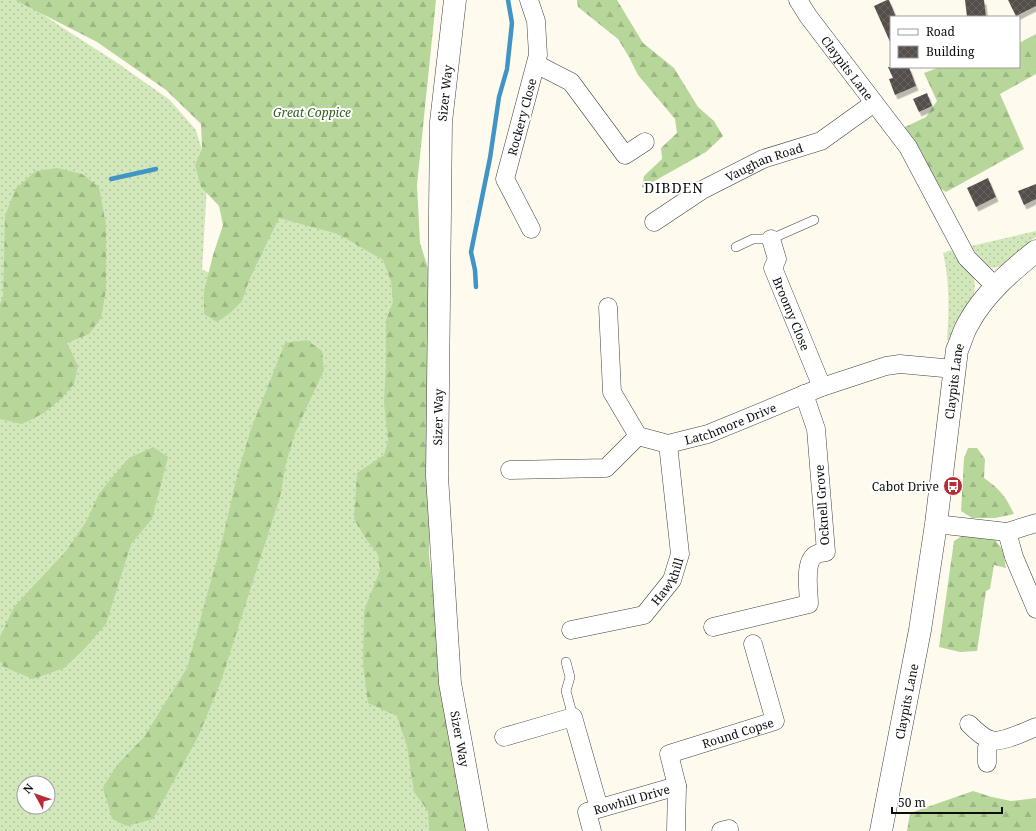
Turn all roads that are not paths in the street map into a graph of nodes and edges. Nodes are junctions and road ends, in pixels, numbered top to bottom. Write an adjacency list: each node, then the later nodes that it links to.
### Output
1 (455, 0): 38 (street, Sizer Way)
2 (529, 0): 4 (street, Rockery Close)
3 (798, 0): 5 (street, Claypits Lane)
4 (536, 64): 6 (street); 9 (street, Rockery Close)
5 (874, 103): 8 (street, Vaughan Road); 13 (street, Claypits Lane)
6 (645, 142)
7 (814, 220): 10 (lane)
8 (654, 222)
9 (531, 228)
10 (771, 239): 11 (lane); 16 (street, Broomy Close)
11 (736, 247)
12 (1036, 251): 13 (street)
13 (996, 287): 15 (street, Claypits Lane)
14 (608, 307): 18 (street)
15 (954, 369): 16 (street, Latchmore Drive); 22 (street, Claypits Lane)
16 (822, 387): 17 (street, Latchmore Drive)
17 (804, 394): 19 (street, Latchmore Drive); 25 (street, Ocknell Grove)
18 (638, 436): 19 (street, Latchmore Drive); 20 (street)
19 (668, 444): 26 (street, Hawkhill)
20 (510, 470)
21 (1036, 523): 23 (street)
22 (936, 524): 23 (street); 41 (street, Claypits Lane)
23 (1007, 532): 24 (street)
24 (1036, 609)
25 (713, 628)
26 (571, 630)
27 (753, 644): 34 (street, Round Copse)
28 (566, 662): 29 (lane)
29 (573, 717): 32 (street); 37 (street)
30 (969, 724): 33 (street)
31 (1036, 727): 33 (street)
32 (504, 737)
33 (991, 740): 35 (street)
34 (669, 754): 36 (street, Rowhill Drive)
35 (987, 763)
36 (677, 786): 37 (street, Rowhill Drive); 40 (street, Rowhill Drive)
37 (593, 810): 39 (street)
38 (477, 831)
39 (592, 831)
40 (676, 831)
41 (881, 831)

